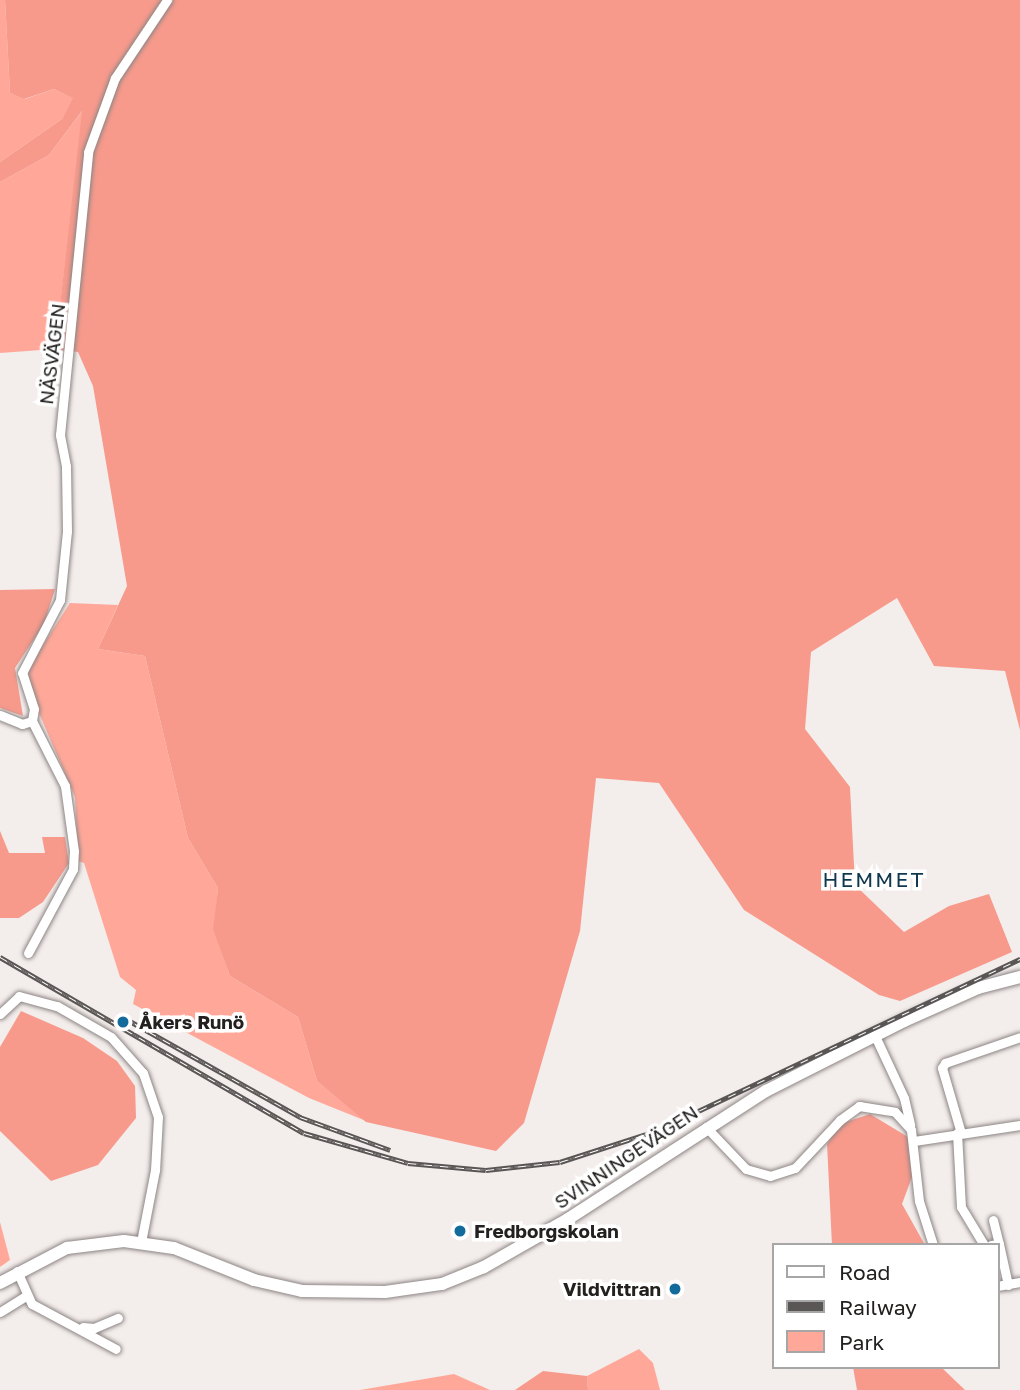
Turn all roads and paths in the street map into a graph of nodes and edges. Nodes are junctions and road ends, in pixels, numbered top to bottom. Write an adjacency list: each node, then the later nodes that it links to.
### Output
1 (167, 0): 3 (street, NÄSVÄGEN)
2 (0, 715): 3 (street)
3 (32, 721): 4 (street, NÄSVÄGEN)
4 (28, 953)
5 (1020, 977): 7 (main road, SVINNINGEVÄGEN)
6 (0, 1014): 15 (street)
7 (875, 1036): 10 (main road, SVINNINGEVÄGEN); 11 (street)
8 (1020, 1037): 12 (street)
9 (1020, 1125): 12 (street)
10 (706, 1127): 11 (street); 15 (main road, SVINNINGEVÄGEN)
11 (911, 1130): 13 (street)
12 (959, 1133): 13 (street); 17 (street)
13 (914, 1141): 16 (street)
14 (993, 1220): 18 (street)
15 (141, 1242): 20 (main road, SVINNINGEVÄGEN)
16 (932, 1243)
17 (983, 1243)
18 (995, 1243)
19 (999, 1267): 23 (street)
20 (17, 1271): 22 (main road, SVINNINGEVÄGEN); 24 (street)
21 (1020, 1282): 23 (street)
22 (0, 1283)
23 (1002, 1285)
24 (26, 1296): 25 (street); 27 (street)
25 (0, 1312)
26 (118, 1318): 27 (street)
27 (78, 1325): 28 (street)
28 (116, 1349)

